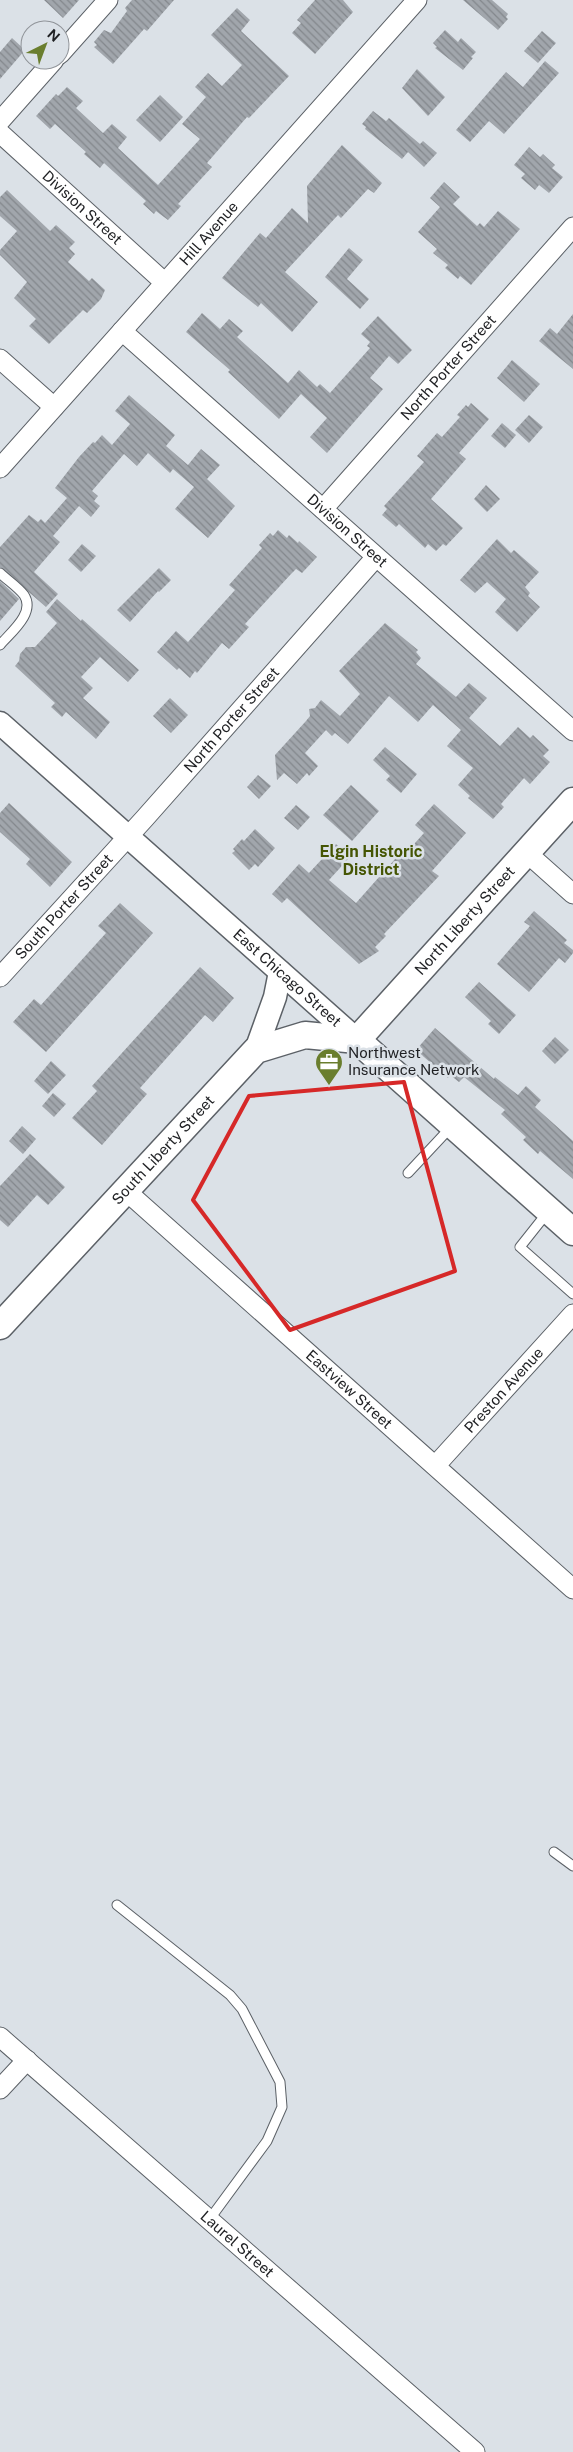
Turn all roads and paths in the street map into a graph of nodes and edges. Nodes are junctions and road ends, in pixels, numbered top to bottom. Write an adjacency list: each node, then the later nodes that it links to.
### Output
1 (108, 0): 3 (street)
2 (417, 0): 8 (street, Hill Avenue)
3 (70, 43)
4 (45, 70): 5 (street)
5 (0, 121)
6 (0, 133): 8 (street, Division Street)
7 (573, 227): 13 (street, North Porter Street)
8 (164, 282): 9 (street, Hill Avenue)
9 (122, 330): 11 (street, Hill Avenue); 13 (street, Division Street)
10 (0, 360): 11 (street)
11 (54, 407): 12 (street, Hill Avenue)
12 (0, 468)
13 (323, 509): 14 (street, Division Street)
14 (376, 557): 18 (street, Division Street); 20 (street, North Porter Street)
15 (0, 573): 16 (lane)
16 (0, 646)
17 (0, 723): 20 (street, East Chicago Street)
18 (573, 731)
19 (573, 802): 21 (main road, North Liberty Street)
20 (128, 837): 23 (street, East Chicago Street); 24 (street, South Porter Street)
21 (527, 853): 22 (street); 25 (main road, North Liberty Street)
22 (573, 894)
23 (280, 972): 25 (street, East Chicago Street); 26 (street)
24 (0, 977)
25 (357, 1040): 26 (main road, South Liberty Street); 27 (main road, East Chicago Street)
26 (256, 1050): 29 (main road, South Liberty Street)
27 (453, 1125): 28 (lane); 30 (main road, East Chicago Street)
28 (408, 1173)
29 (125, 1190): 34 (main road, South Liberty Street); 35 (street, Eastview Street)
30 (549, 1211): 31 (main road, East Chicago Street); 32 (lane)
31 (573, 1232)
32 (573, 1294)
33 (573, 1314): 35 (street, Preston Avenue)
34 (0, 1326)
35 (436, 1466): 36 (street, Eastview Street)
36 (573, 1589)
37 (554, 1852): 38 (lane)
38 (573, 1866)
39 (117, 1905): 43 (lane)
40 (0, 2037): 41 (street, Laurel Street)
41 (27, 2060): 42 (street); 43 (street, Laurel Street)
42 (0, 2090)
43 (209, 2220): 44 (street, Laurel Street)
44 (475, 2452)

